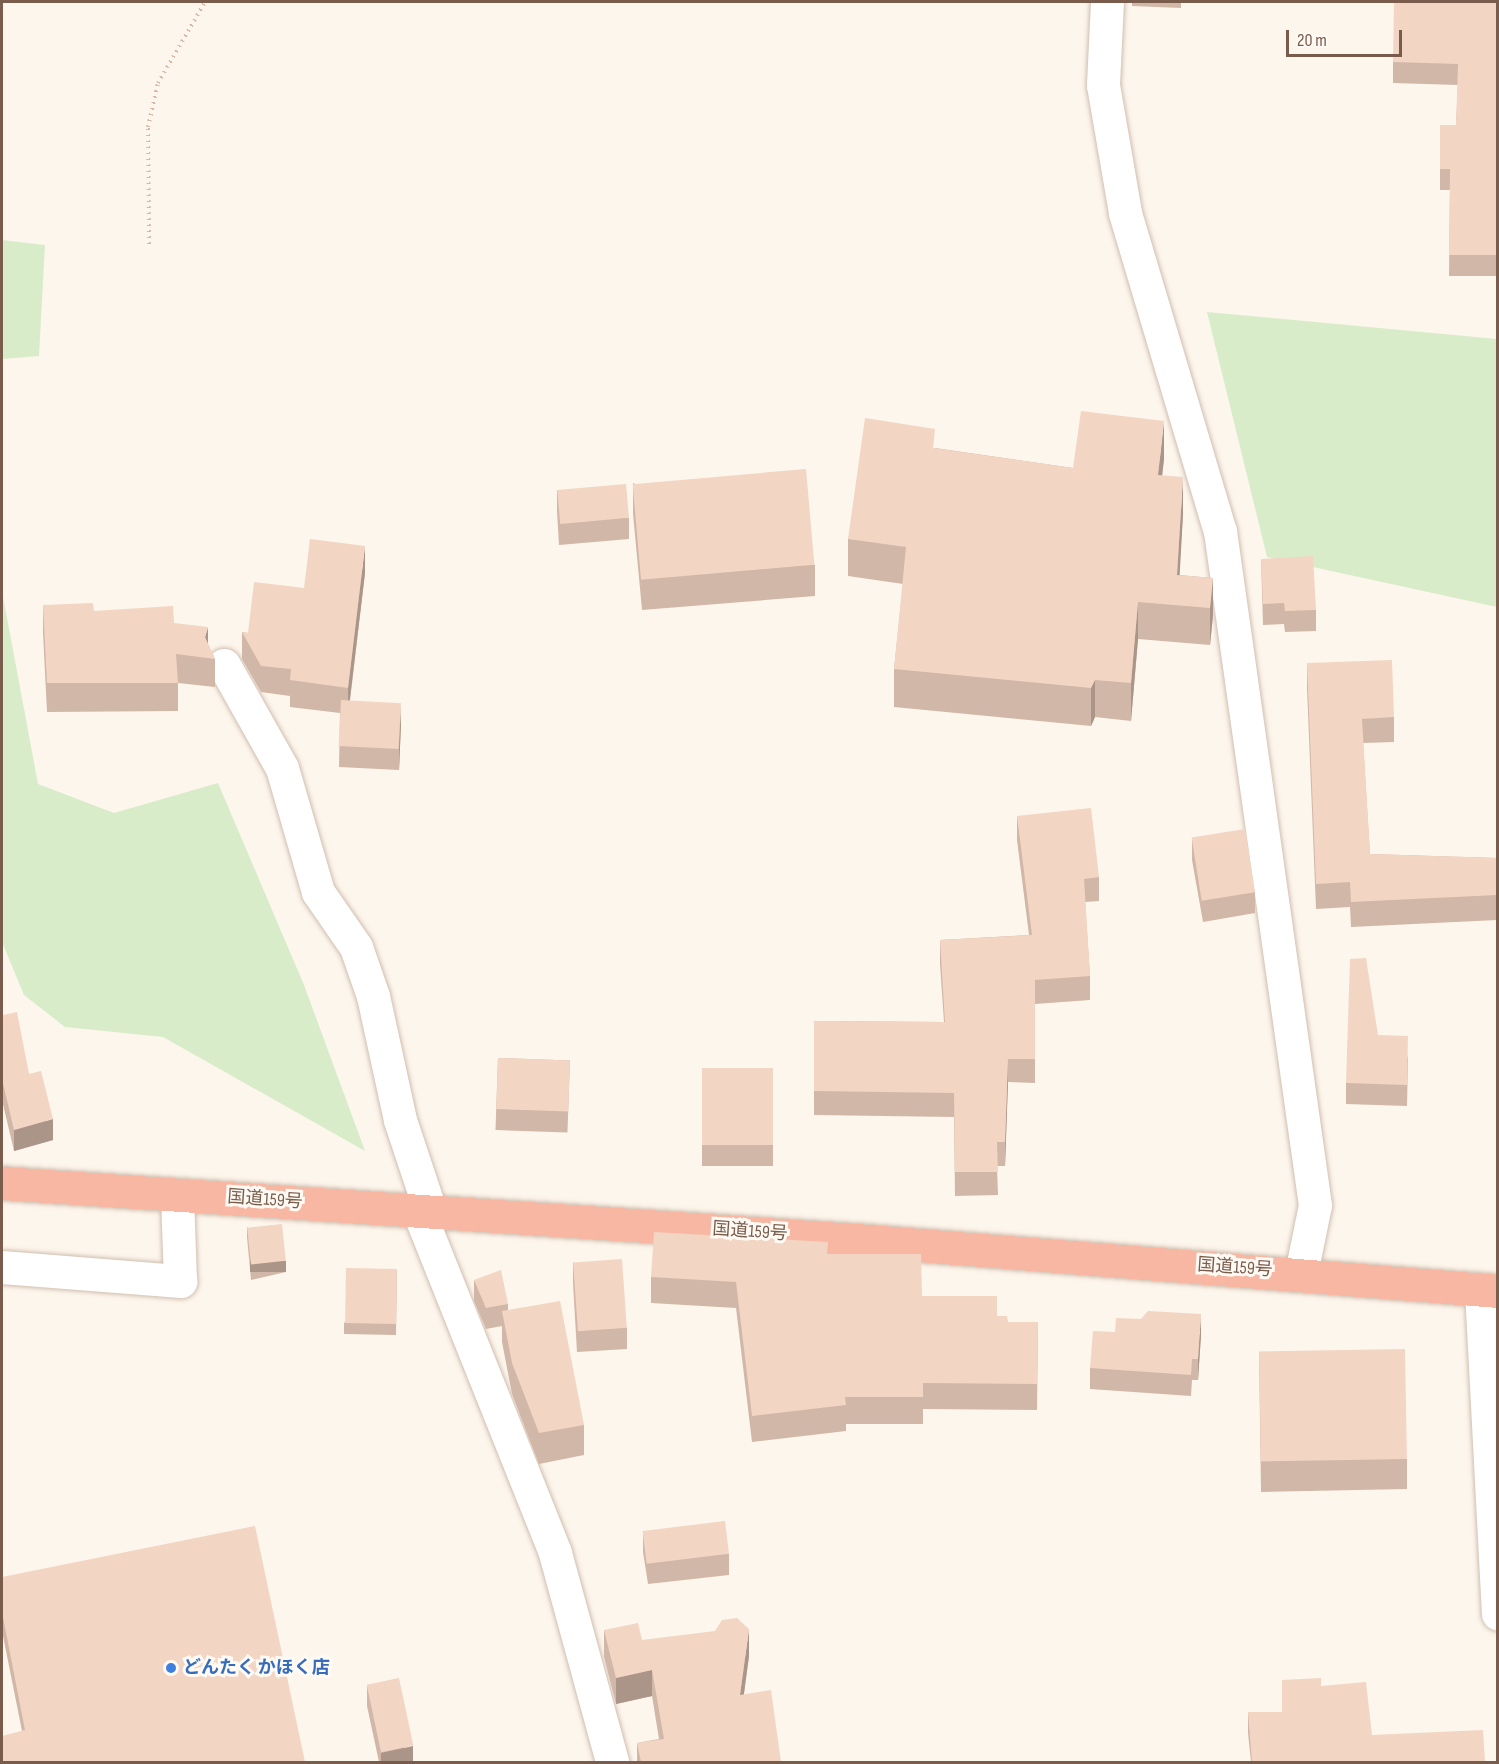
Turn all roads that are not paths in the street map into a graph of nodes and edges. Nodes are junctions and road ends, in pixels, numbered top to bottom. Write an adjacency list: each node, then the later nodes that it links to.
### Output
1 (1107, 2): 7 (street)
2 (224, 665): 5 (street)
3 (2, 1183): 4 (highway, 国道159号)
4 (177, 1195): 5 (highway, 国道159号); 6 (street)
5 (424, 1210): 7 (highway, 国道159号); 10 (street)
6 (2, 1267)
7 (1301, 1273): 8 (highway, 国道159号)
8 (1489, 1291): 9 (street)
9 (1497, 1614)
10 (612, 1762)

